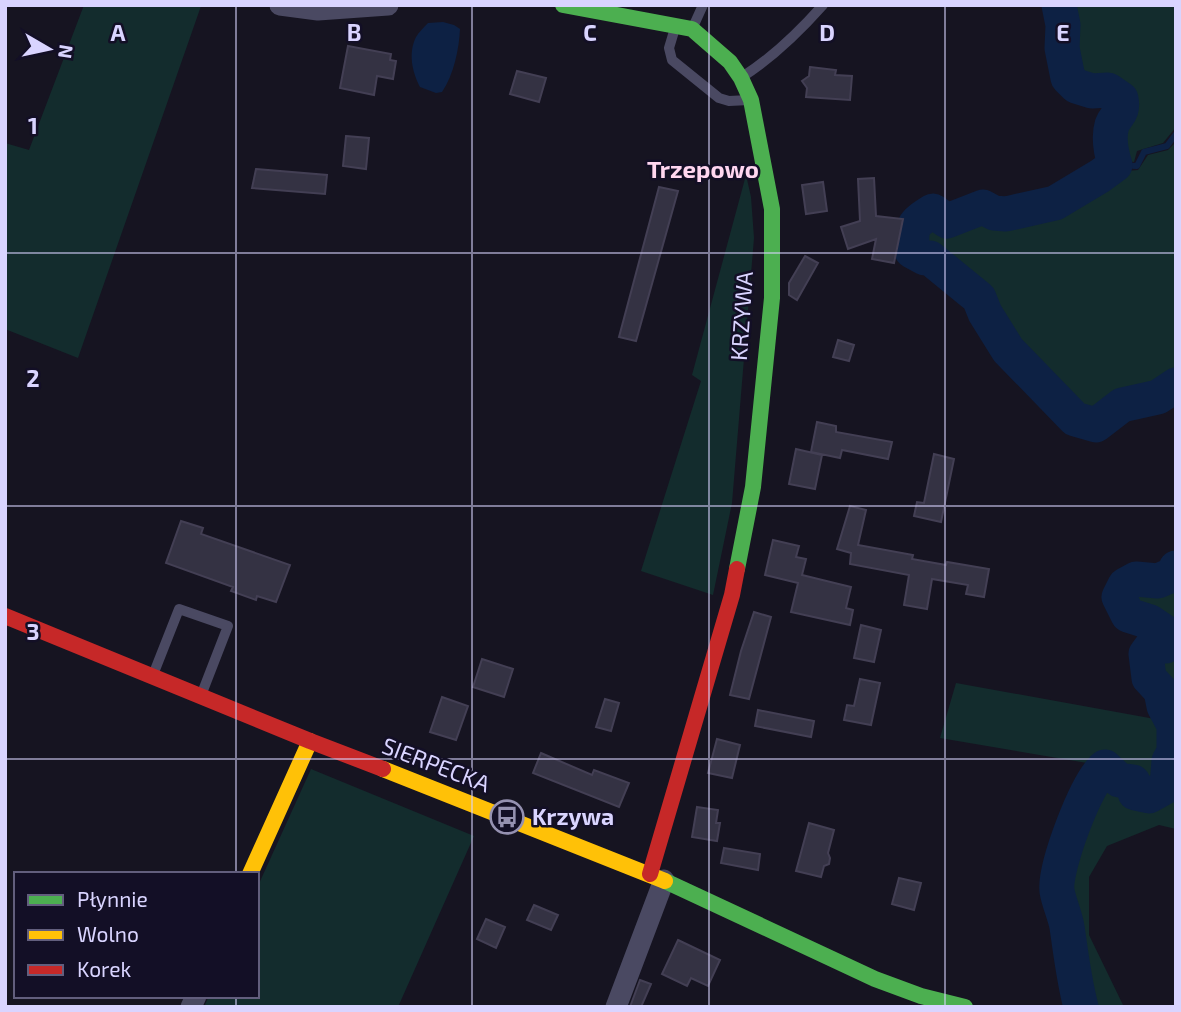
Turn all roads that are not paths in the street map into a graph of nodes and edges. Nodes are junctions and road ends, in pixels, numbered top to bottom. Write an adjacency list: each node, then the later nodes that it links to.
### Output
1 (280, 5): 2 (street)
2 (388, 5)
3 (564, 5): 7 (street)
4 (663, 5): 7 (street)
5 (703, 5): 7 (lane)
6 (823, 5): 8 (lane)
7 (684, 27): 8 (street, KRZYWA); 9 (lane)
8 (741, 78): 9 (street, KRZYWA)
9 (751, 100): 15 (street, KRZYWA)
10 (5, 616): 11 (street, SIERPECKA)
11 (152, 676): 12 (street, SIERPECKA); 12 (lane)
12 (201, 696): 13 (street, SIERPECKA)
13 (310, 741): 14 (street); 15 (street, SIERPECKA)
14 (251, 872)
15 (657, 877): 16 (street); 17 (street, SIERPECKA)
16 (616, 1007)
17 (965, 1007)

